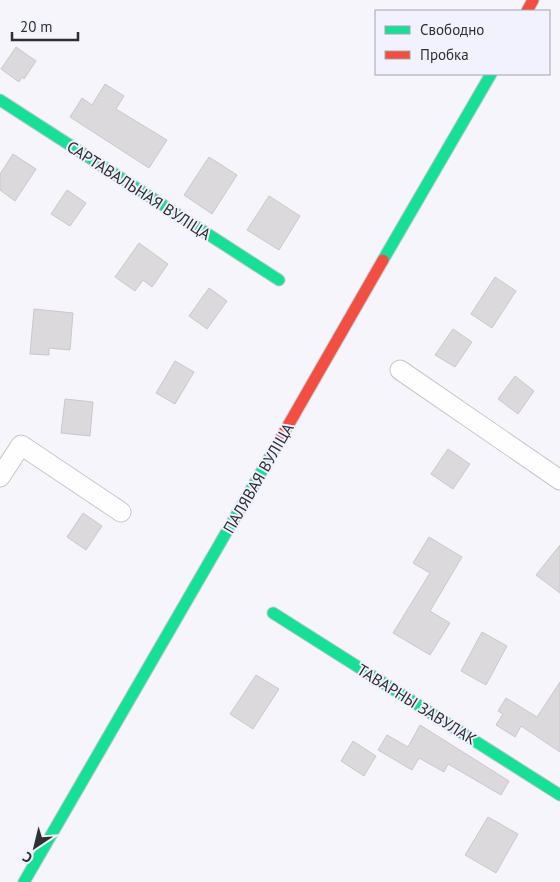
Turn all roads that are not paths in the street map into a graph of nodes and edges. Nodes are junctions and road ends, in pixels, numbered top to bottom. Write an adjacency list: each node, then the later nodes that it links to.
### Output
1 (490, 75): 10 (main road, ПАЛЯВАЯ ВУЛІЦА)
2 (0, 100): 3 (main road, САРТАВАЛЬНАЯ ВУЛІЦА)
3 (278, 280)
4 (400, 370): 6 (street)
5 (0, 477): 7 (street)
6 (560, 480)
7 (121, 512)
8 (273, 613): 9 (main road, ТАВАРНЫ ЗАВУЛАК)
9 (560, 795)
10 (24, 882)

